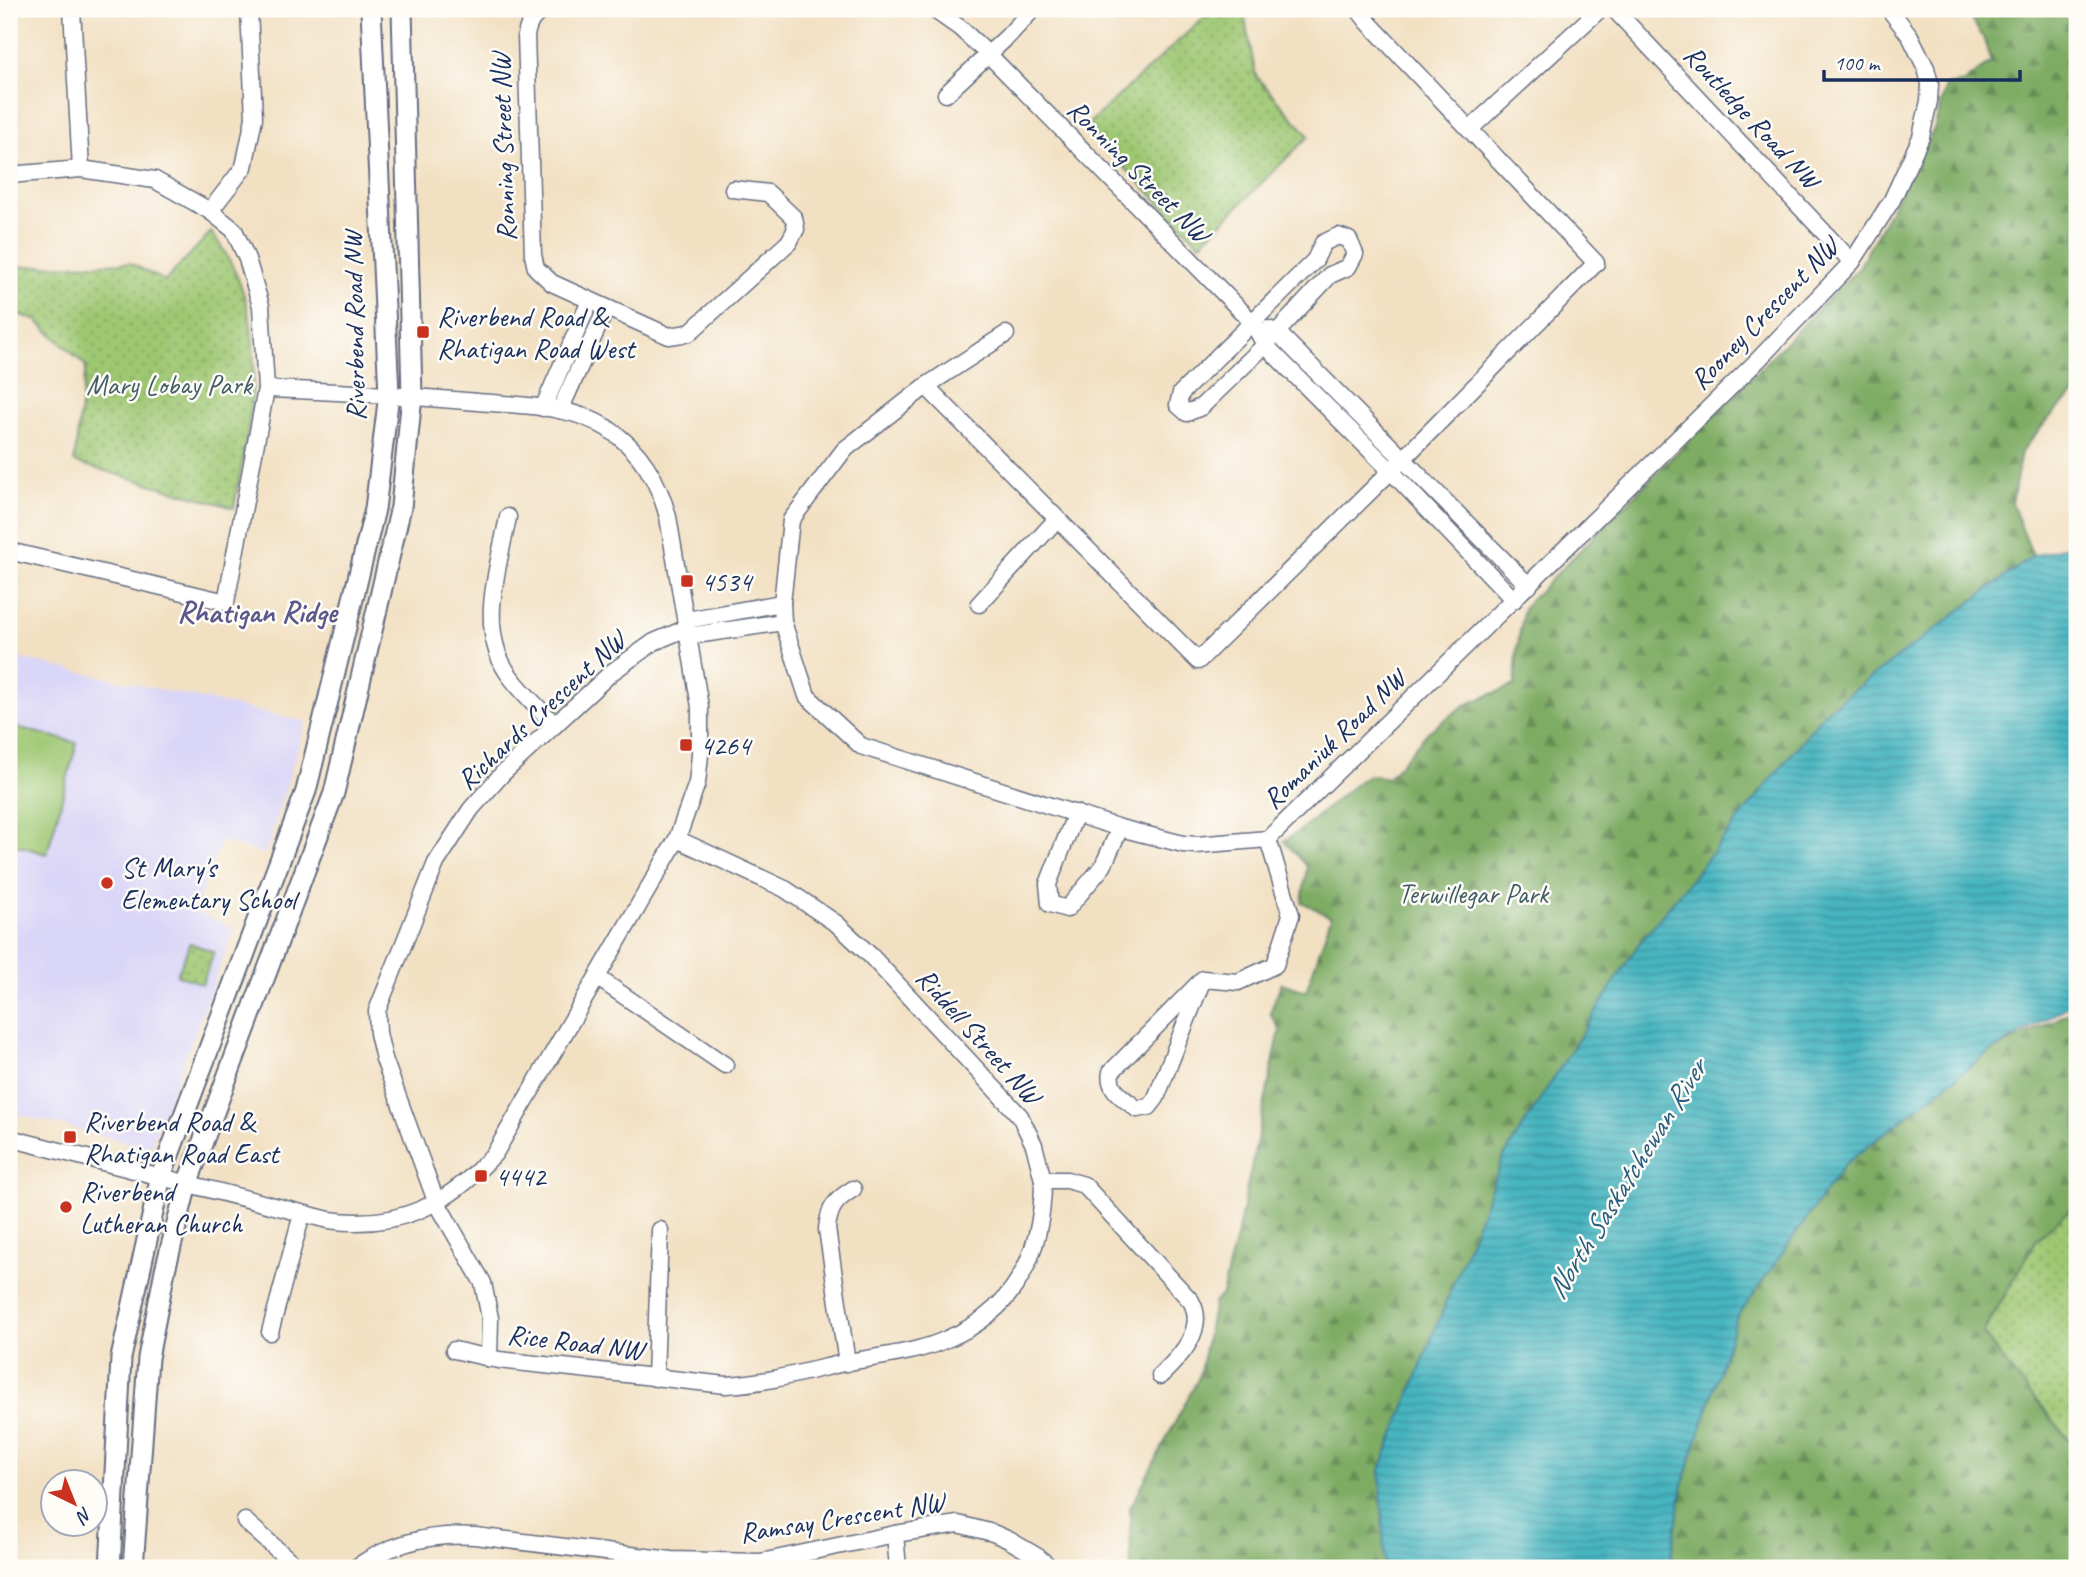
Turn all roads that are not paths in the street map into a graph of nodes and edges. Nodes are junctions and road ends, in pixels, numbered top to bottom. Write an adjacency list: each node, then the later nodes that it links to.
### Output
1 (72, 9): 15 (street)
2 (248, 9): 18 (street)
3 (371, 9): 28 (main road, Riverbend Road NW)
4 (402, 9): 29 (main road, Riverbend Road NW)
5 (548, 9): 20 (street, Ronning Street NW)
6 (933, 9): 12 (street, Ronning Street NW)
7 (1033, 9): 12 (street)
8 (1358, 9): 14 (street)
9 (1600, 9): 14 (street)
10 (1614, 9): 19 (street, Routledge Road NW)
11 (1889, 9): 19 (street, Rooney Crescent NW)
12 (989, 55): 13 (street); 22 (street, Ronning Street NW)
13 (946, 94)
14 (1471, 128): 31 (street)
15 (81, 169): 16 (street); 18 (street)
16 (9, 176)
17 (733, 189): 21 (street, Ronning Street NW)
18 (210, 211): 27 (street)
19 (1852, 262): 36 (street, Rooney Crescent NW)
20 (590, 301): 21 (street, Ronning Street NW); 30 (street)
21 (606, 309): 30 (street)
22 (1253, 323): 23 (street, Ronning Street NW); 23 (street); 25 (street, Ronning Street NW); 25 (street)
23 (1277, 332): 25 (street); 31 (street, Ronning Street NW)
24 (1006, 334): 26 (street, Romaniuk Road NW)
25 (1265, 345): 32 (street, Ronning Street NW)
26 (926, 386): 34 (street); 38 (street, Romaniuk Road NW)
27 (266, 388): 28 (street); 35 (street)
28 (389, 394): 29 (street); 51 (main road, Riverbend Road NW)
29 (412, 396): 30 (street); 53 (main road, Riverbend Road NW)
30 (552, 409): 41 (street)
31 (1404, 458): 32 (street); 36 (street, Ronning Street NW)
32 (1391, 471): 34 (street); 37 (street, Ronning Street NW)
33 (508, 517): 42 (street)
34 (1057, 519): 39 (street)
35 (9, 551)
36 (1529, 586): 37 (street, Rooney Crescent NW)
37 (1514, 600): 46 (street, Romaniuk Road NW)
38 (782, 603): 40 (street, Romaniuk Road NW); 41 (street)
39 (979, 604)
40 (783, 622): 41 (street); 43 (street, Romaniuk Road NW)
41 (687, 628): 42 (street, Richards Crescent NW); 45 (street)
42 (555, 725): 55 (street, Richards Crescent NW)
43 (1076, 813): 44 (street, Romaniuk Road NW); 44 (street)
44 (1120, 828): 46 (street, Romaniuk Road NW)
45 (677, 839): 47 (street); 52 (street, Riddell Street NW)
46 (1268, 839): 48 (street)
47 (598, 978): 49 (street); 55 (street)
48 (1203, 979): 48 (street)
49 (725, 1065)
50 (9, 1138): 51 (street)
51 (160, 1176): 53 (street); 67 (main road, Riverbend Road NW)
52 (1043, 1180): 61 (street, Rice Road NW); 62 (street)
53 (187, 1184): 56 (street); 68 (main road, Riverbend Road NW)
54 (853, 1189): 61 (street)
55 (436, 1201): 56 (street); 60 (street, Rice Road NW)
56 (302, 1214): 58 (street)
57 (660, 1230): 63 (street, Rice Road NW)
58 (270, 1332)
59 (454, 1350): 60 (street, Rice Road NW)
60 (489, 1359): 63 (street, Rice Road NW)
61 (847, 1363): 63 (street, Rice Road NW)
62 (1160, 1376)
63 (654, 1378)
64 (245, 1521): 69 (street)
65 (895, 1534): 66 (street, Ramsay Crescent NW); 71 (street); 72 (street, Ramsay Crescent NW)
66 (670, 1564): 70 (street, Ramsay Crescent NW)
67 (110, 1568)
68 (133, 1568)
69 (298, 1568)
70 (355, 1568)
71 (898, 1568)
72 (1051, 1568)

